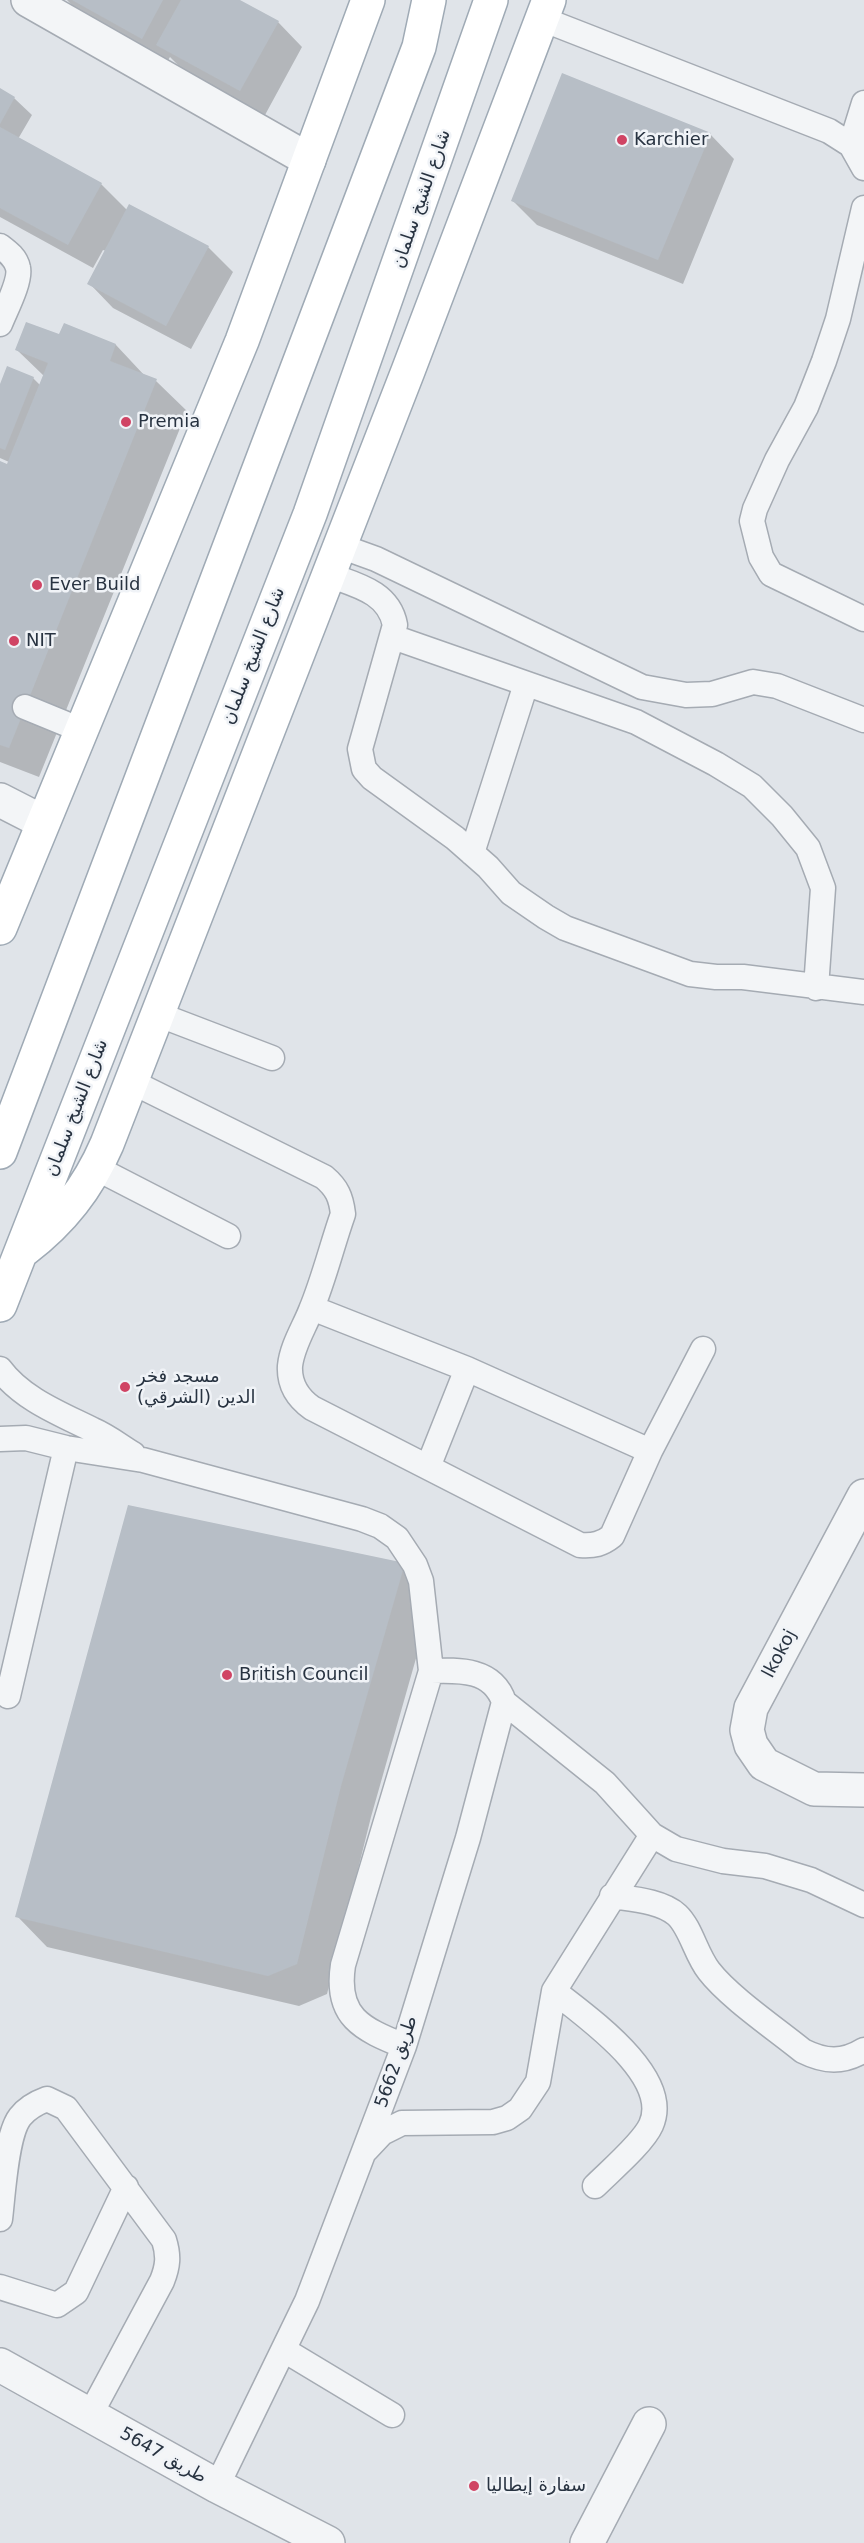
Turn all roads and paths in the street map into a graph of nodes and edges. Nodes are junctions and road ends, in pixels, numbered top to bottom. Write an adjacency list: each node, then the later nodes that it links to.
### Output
1 (28, 0): 8 (street)
2 (368, 0): 8 (main road)
3 (429, 0): 28 (main road)
4 (491, 0): 31 (main road, شارع الشيخ سلمان)
5 (546, 10): 7 (lane); 12 (main road)
6 (864, 103): 7 (lane)
7 (859, 156)
8 (309, 160): 18 (main road)
9 (864, 208): 13 (lane)
10 (0, 246): 11 (lane)
11 (0, 324)
12 (334, 560): 14 (lane); 17 (lane); 25 (main road)
13 (864, 619)
14 (393, 637): 15 (lane); 21 (lane)
15 (526, 684): 21 (lane); 23 (lane)
16 (25, 707): 18 (lane)
17 (864, 720)
18 (81, 730): 20 (main road)
19 (0, 800): 20 (street)
20 (43, 822): 22 (main road)
21 (471, 853): 23 (lane)
22 (0, 928)
23 (816, 988): 24 (lane)
24 (864, 992)
25 (157, 1014): 26 (lane); 27 (main road)
26 (272, 1058)
27 (130, 1082): 29 (main road); 33 (lane)
28 (0, 1152)
29 (96, 1168): 30 (lane); 31 (main road)
30 (228, 1236)
31 (20, 1253): 32 (main road, شارع الشيخ سلمان)
32 (0, 1305)
33 (312, 1308): 36 (lane); 41 (lane)
34 (703, 1348): 39 (lane)
35 (0, 1369): 40 (lane)
36 (467, 1369): 39 (lane); 41 (lane)
37 (0, 1439): 38 (lane)
38 (66, 1448): 40 (lane); 44 (lane)
39 (650, 1451): 41 (lane)
40 (143, 1460): 43 (lane)
41 (428, 1467)
42 (864, 1496): 46 (street, lkokoj)
43 (431, 1671): 45 (lane); 51 (lane)
44 (8, 1696)
45 (504, 1702): 47 (lane); 51 (lane, طريق 5662)
46 (864, 1790)
47 (652, 1835): 48 (lane); 49 (lane)
48 (612, 1896): 50 (lane); 52 (lane)
49 (864, 1905)
50 (554, 1991): 53 (lane); 54 (lane)
51 (404, 2046): 53 (lane, طريق 5662)
52 (864, 2050)
53 (365, 2152): 58 (lane, طريق 5662)
54 (595, 2186)
55 (126, 2187): 56 (lane); 57 (lane); 60 (lane)
56 (0, 2219)
57 (0, 2287)
58 (284, 2350): 61 (lane); 63 (lane, طريق 5662)
59 (0, 2365): 60 (street, طريق 5647)
60 (90, 2415): 63 (street, طريق 5647)
61 (392, 2415)
62 (649, 2424): 65 (street)
63 (217, 2487): 64 (street, طريق 5647)
64 (328, 2543)
65 (587, 2543)

